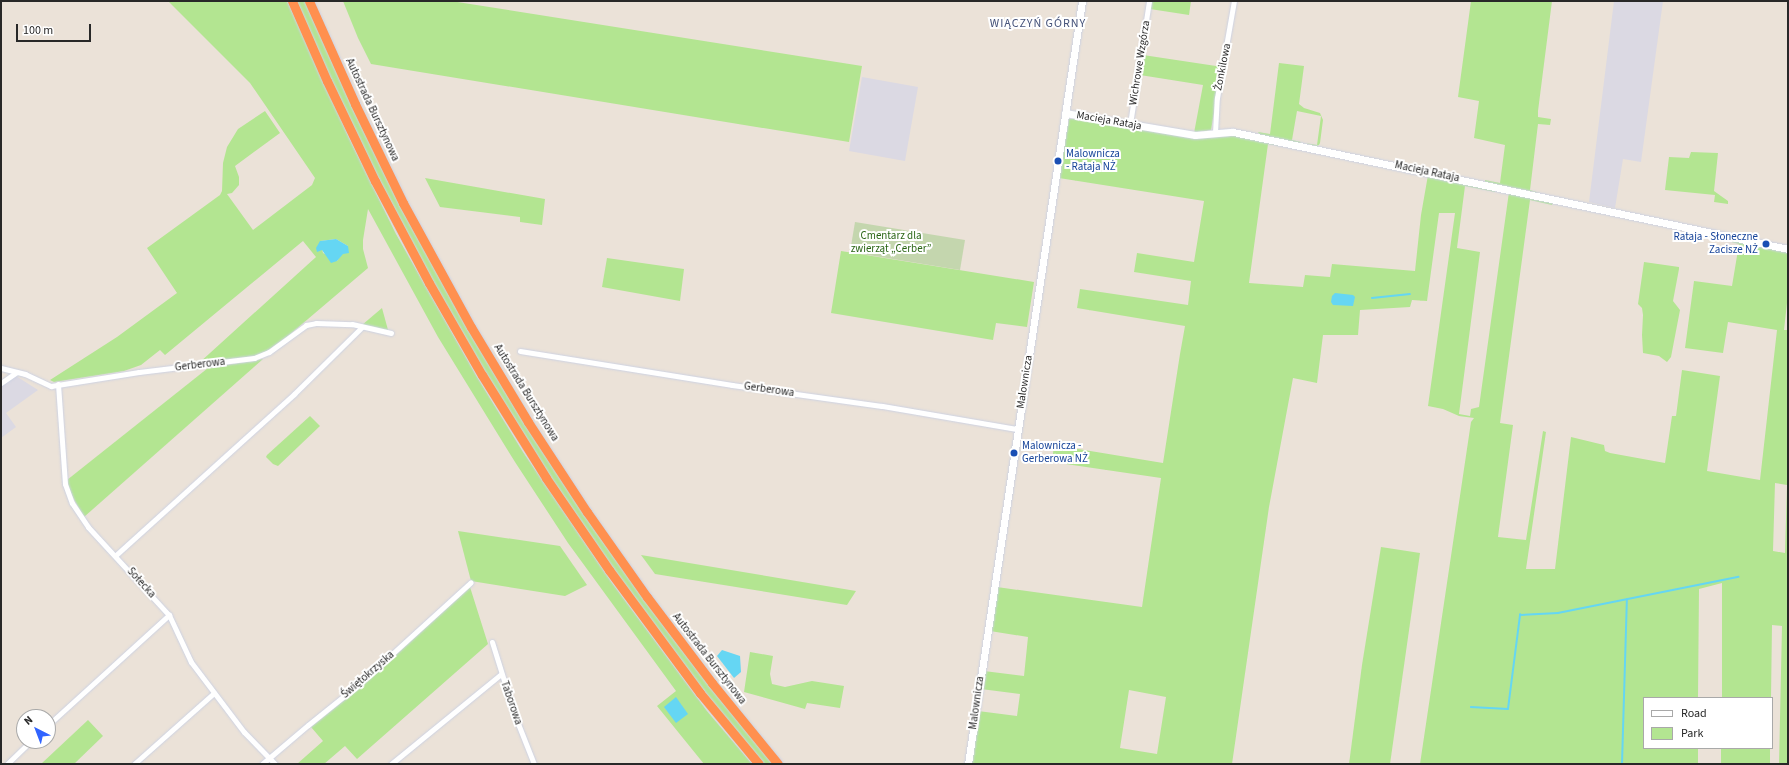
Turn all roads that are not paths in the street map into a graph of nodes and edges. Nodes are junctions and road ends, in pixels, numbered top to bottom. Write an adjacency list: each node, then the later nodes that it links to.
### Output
1 (292, 1): 33 (highway)
2 (309, 1): 34 (highway, Autostrada Bursztynowa)
3 (1082, 1): 6 (street, Malownicza)
4 (1149, 1): 7 (street, Wichrowe Wzgórza)
5 (1234, 1): 8 (street, Żonkilowa)
6 (1065, 114): 7 (street, Macieja Rataja); 17 (street, Malownicza)
7 (1130, 124): 8 (street, Macieja Rataja)
8 (1215, 133): 9 (street, Macieja Rataja)
9 (1788, 249)
10 (362, 327): 11 (street, Gerberowa); 16 (street, Gerberowa); 18 (street)
11 (391, 333)
12 (520, 351): 17 (street, Gerberowa)
13 (1, 368): 14 (street, Gerberowa)
14 (17, 372): 15 (street); 16 (street, Gerberowa)
15 (1, 383)
16 (58, 384): 18 (street, Sołecka)
17 (1018, 430): 35 (street, Malownicza)
18 (116, 555): 20 (street, Sołecka)
19 (471, 582): 26 (street, Świętokrzyska)
20 (169, 615): 23 (street, Sołecka); 24 (street)
21 (492, 642): 22 (street, Taborowa)
22 (501, 674): 31 (street); 32 (street, Taborowa)
23 (214, 693): 26 (street, Sołecka); 28 (street)
24 (56, 718)
25 (23, 749): 27 (street)
26 (269, 758): 29 (street, Świętokrzyska); 30 (street, Sołecka)
27 (7, 764)
28 (134, 764)
29 (262, 764)
30 (275, 764)
31 (391, 764)
32 (534, 764)
33 (759, 764)
34 (778, 764)
35 (968, 764)

